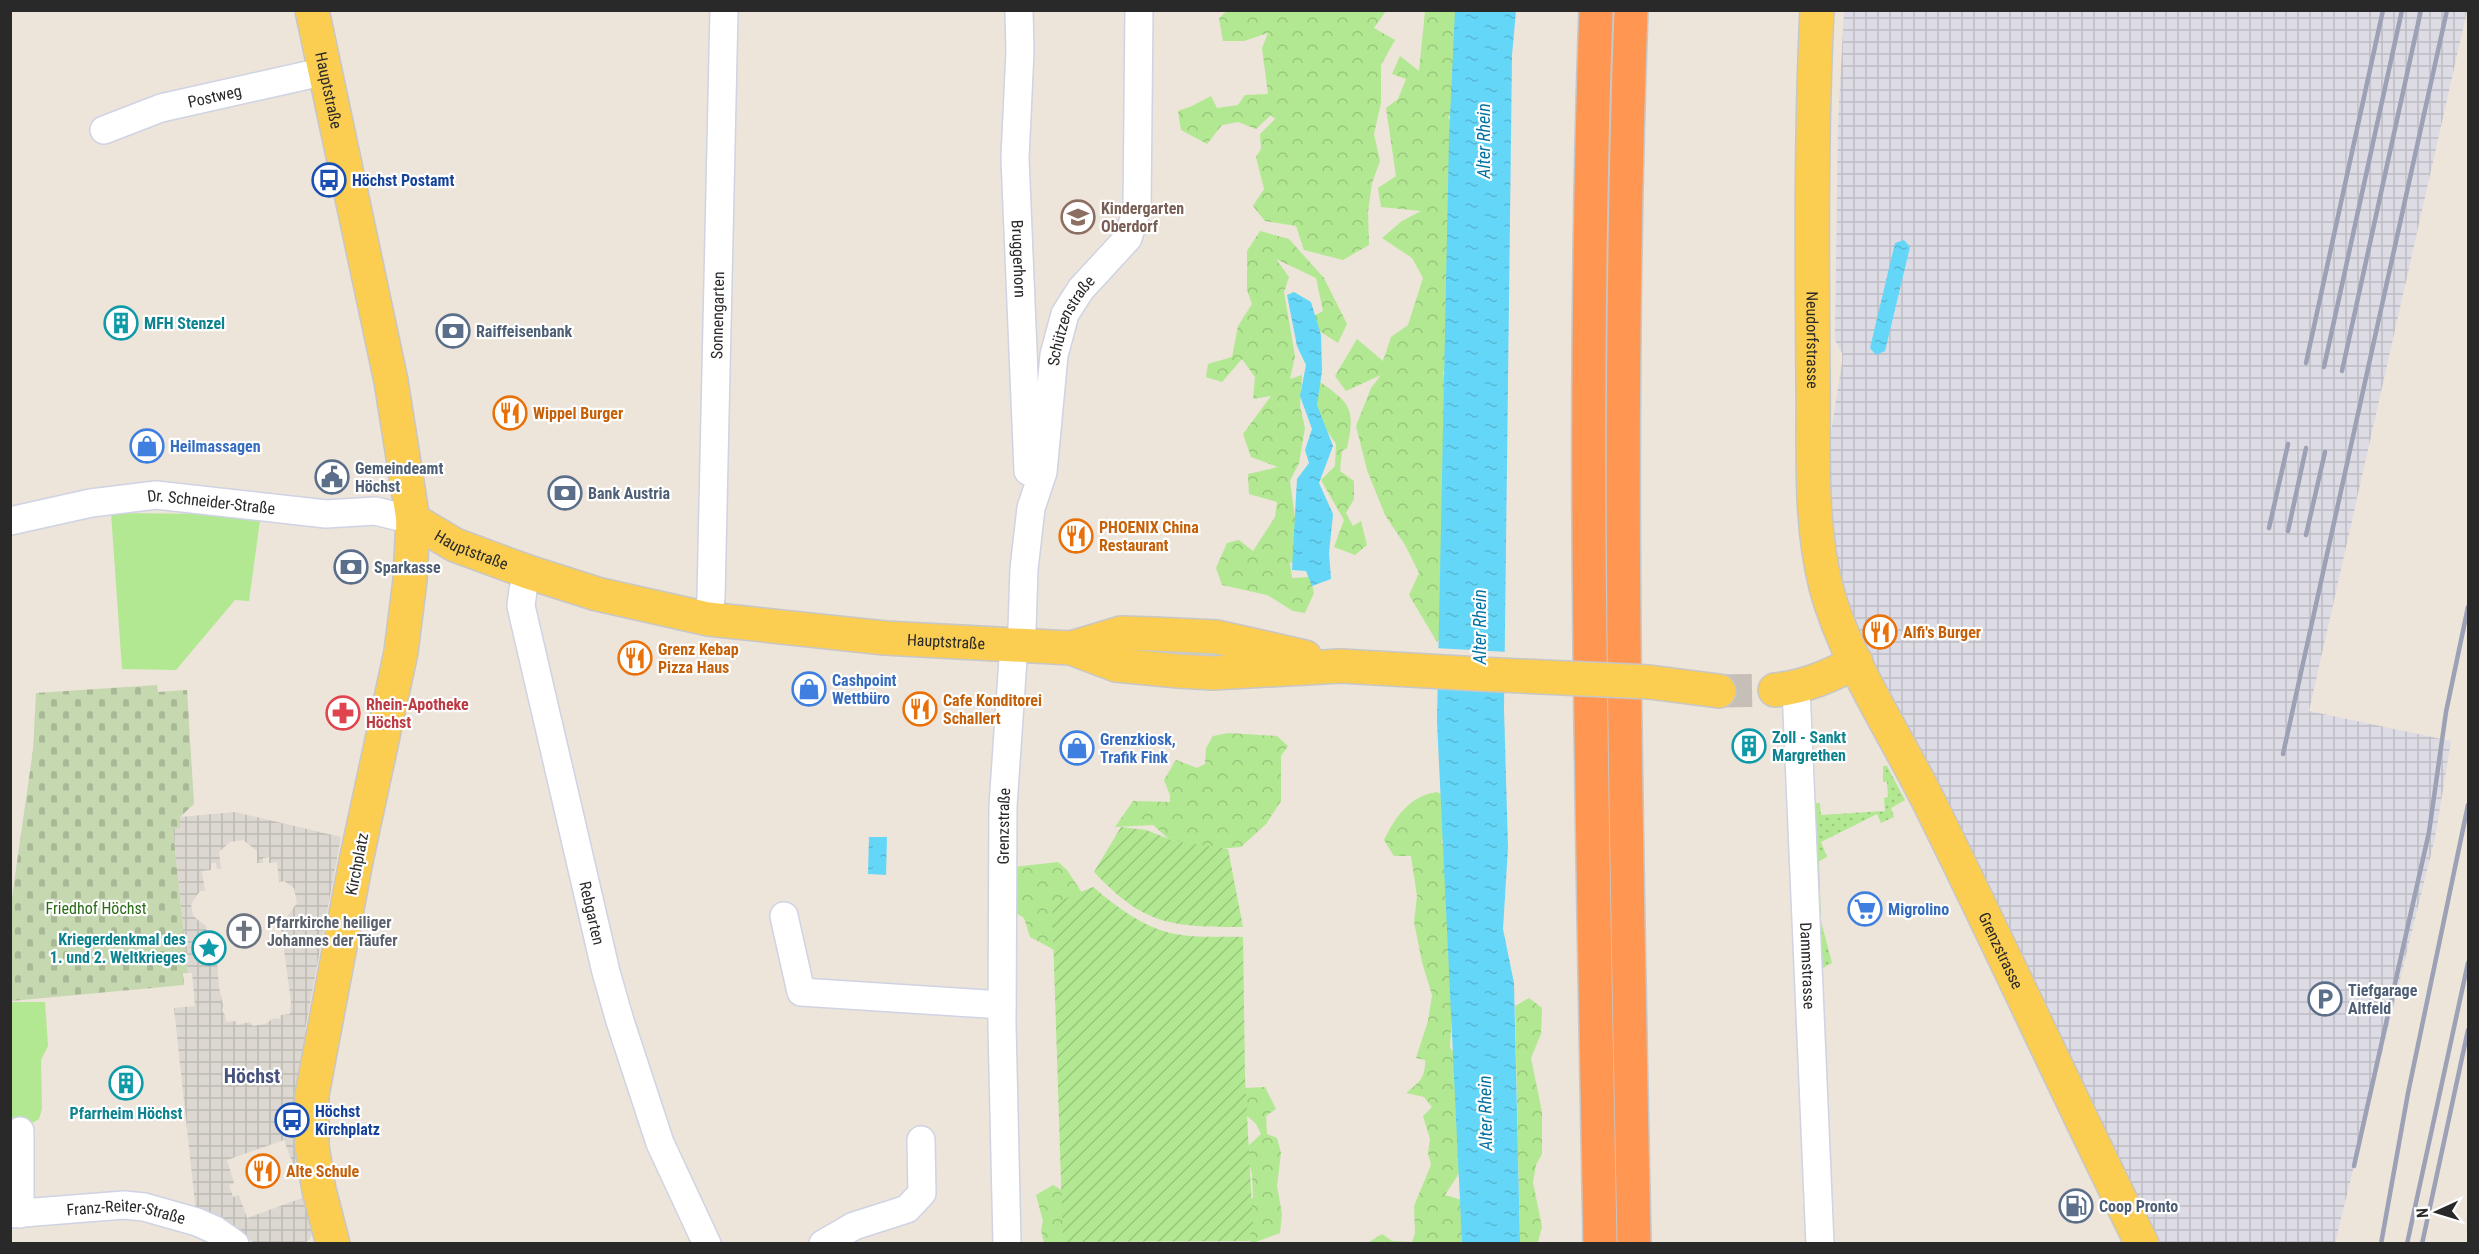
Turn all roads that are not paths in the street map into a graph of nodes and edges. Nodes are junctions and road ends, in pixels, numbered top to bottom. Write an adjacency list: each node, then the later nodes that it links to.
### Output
1 (312, 10): 8 (main road, Hauptstraße)
2 (724, 10): 14 (street, Sonnengarten)
3 (1019, 10): 10 (street, Bruggerhorn)
4 (1138, 10): 10 (street, Schützenstraße)
5 (1596, 10): 29 (highway)
6 (1631, 10): 30 (highway)
7 (1817, 10): 16 (main road, Neudorfstrasse)
8 (326, 70): 9 (street, Postweg); 11 (main road, Hauptstraße)
9 (104, 130)
10 (1031, 508): 15 (street, Schützenstraße)
11 (413, 520): 12 (street, Dr. Schneider-Straße); 13 (main road, Hauptstraße); 24 (main road, Kirchplatz)
12 (10, 521)
13 (528, 572): 14 (main road, Hauptstraße); 26 (street, Rebgarten)
14 (708, 619): 15 (main road, Hauptstraße)
15 (1045, 647): 18 (main road, bridge); 20 (street, Grenzstraße)
16 (1856, 662): 17 (main road); 32 (main road, Grenzstrasse)
17 (1785, 689): 31 (street, Dammstrasse)
18 (1719, 691)
19 (784, 916): 20 (street)
20 (1002, 1005): 28 (street, Grenzstraße)
21 (20, 1131): 23 (street)
22 (921, 1140): 27 (street)
23 (15, 1214): 25 (street, Franz-Reiter-Straße)
24 (332, 1243)
25 (234, 1244)
26 (707, 1244)
27 (823, 1244)
28 (1007, 1244)
29 (1600, 1244)
30 (1634, 1244)
31 (1820, 1244)
32 (2142, 1244)

